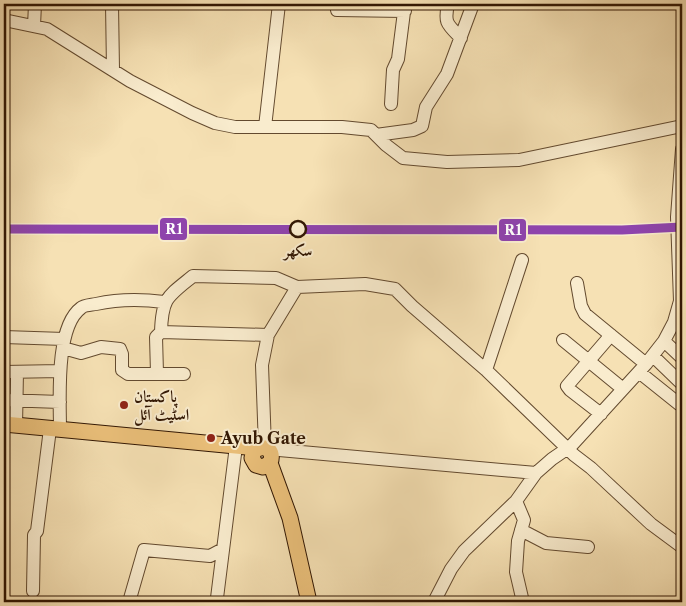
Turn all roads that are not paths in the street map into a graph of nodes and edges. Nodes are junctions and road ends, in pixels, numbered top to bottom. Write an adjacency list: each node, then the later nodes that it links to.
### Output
1 (36, 4): 9 (street)
2 (112, 4): 11 (street)
3 (279, 4): 14 (street)
4 (336, 4): 7 (street)
5 (448, 4): 10 (street)
6 (473, 4): 10 (street)
7 (405, 7): 12 (street)
8 (4, 20): 9 (street)
9 (34, 26): 11 (street)
10 (461, 38): 15 (street)
11 (114, 70): 14 (street)
12 (391, 104)
13 (682, 126): 15 (street)
14 (265, 127): 15 (street)
15 (376, 135)
16 (682, 149): 21 (street)
17 (522, 260): 32 (street)
18 (577, 283): 23 (street)
19 (297, 287): 20 (street); 24 (street); 32 (street)
20 (164, 302): 22 (street); 28 (street)
21 (681, 302): 27 (street)
22 (161, 332): 24 (street); 36 (street)
23 (611, 334): 30 (street); 31 (street)
24 (268, 335): 48 (street)
25 (4, 337): 28 (street)
26 (563, 340): 30 (street)
27 (664, 342): 29 (street); 31 (street)
28 (63, 344): 33 (street); 36 (street)
29 (682, 358)
30 (588, 361): 39 (street); 43 (street)
31 (646, 364): 38 (street); 39 (street); 40 (street)
32 (486, 370): 47 (street)
33 (60, 371): 35 (street); 42 (street)
34 (4, 372): 35 (street)
35 (17, 372): 41 (street)
36 (157, 373): 37 (street)
37 (184, 374)
38 (682, 384)
39 (623, 389): 43 (street)
40 (682, 398)
41 (10, 400): 42 (street); 44 (street)
42 (60, 402): 45 (street)
43 (600, 414): 47 (street)
44 (10, 425): 45 (main road)
45 (55, 429): 46 (main road); 55 (street)
46 (236, 446): 48 (main road); 54 (street)
47 (567, 448): 49 (street); 52 (street)
48 (265, 452): 49 (street); 58 (main road)
49 (536, 473): 50 (street)
50 (516, 501): 51 (street); 59 (street)
51 (521, 530): 53 (street); 60 (street)
52 (682, 545)
53 (588, 547)
54 (223, 549): 56 (street); 57 (street)
55 (33, 591)
56 (217, 598)
57 (129, 602)
58 (309, 602)
59 (434, 602)
60 (523, 602)

